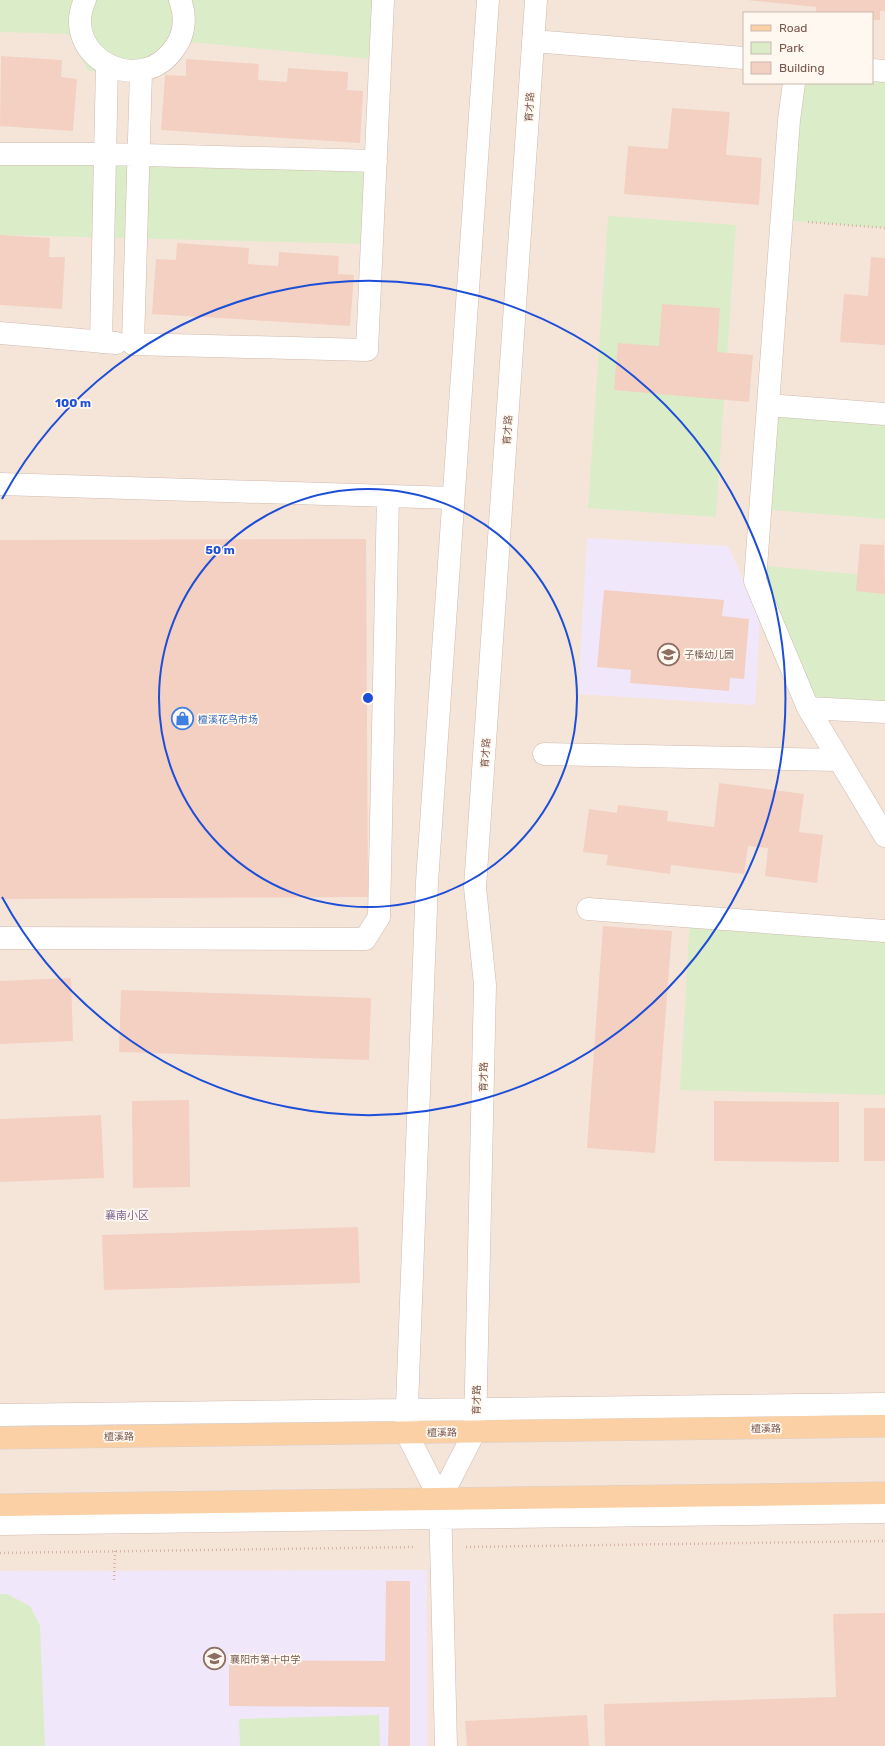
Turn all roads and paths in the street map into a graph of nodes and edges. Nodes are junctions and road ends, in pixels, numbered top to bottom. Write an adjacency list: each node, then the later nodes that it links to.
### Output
1 (85, 0): 8 (street)
2 (180, 0): 10 (street)
3 (383, 0): 16 (street)
4 (488, 0): 26 (street, 育才路)
5 (536, 0): 6 (street, 育才路)
6 (533, 41): 7 (street); 38 (street, 育才路)
7 (743, 58)
8 (107, 65): 10 (street); 14 (street)
9 (873, 70): 11 (street)
10 (141, 71): 15 (street)
11 (885, 71)
12 (794, 84): 17 (street)
13 (0, 154): 14 (street)
14 (106, 154): 15 (street); 20 (street)
15 (139, 155): 16 (street); 21 (street)
16 (376, 161): 21 (street)
17 (782, 220): 18 (path); 22 (street)
18 (885, 228)
19 (0, 333): 20 (street)
20 (101, 342): 21 (street)
21 (133, 344)
22 (768, 405): 23 (street); 27 (street)
23 (885, 414)
24 (0, 484): 25 (street)
25 (388, 496): 26 (street); 34 (street)
26 (453, 498): 36 (street, 育才路)
27 (808, 708): 28 (street); 30 (street)
28 (885, 712)
29 (544, 754): 30 (street)
30 (839, 760): 31 (street)
31 (885, 836)
32 (588, 910): 33 (street)
33 (885, 931)
34 (0, 938)
35 (885, 1404): 38 (street)
36 (407, 1411): 37 (street); 38 (street); 40 (street, 育才路)
37 (0, 1415)
38 (475, 1421): 39 (main road, 檀溪路); 40 (main road, 檀溪路); 44 (street, 育才路)
39 (885, 1426)
40 (406, 1432): 41 (main road, 檀溪路); 44 (street, 育才路)
41 (0, 1438)
42 (885, 1493): 44 (main road)
43 (0, 1505): 44 (main road)
44 (441, 1509): 45 (street); 46 (street); 49 (street, 育才路)
45 (885, 1512)
46 (0, 1524)
47 (115, 1552): 48 (path)
48 (114, 1580)
49 (446, 1746)

